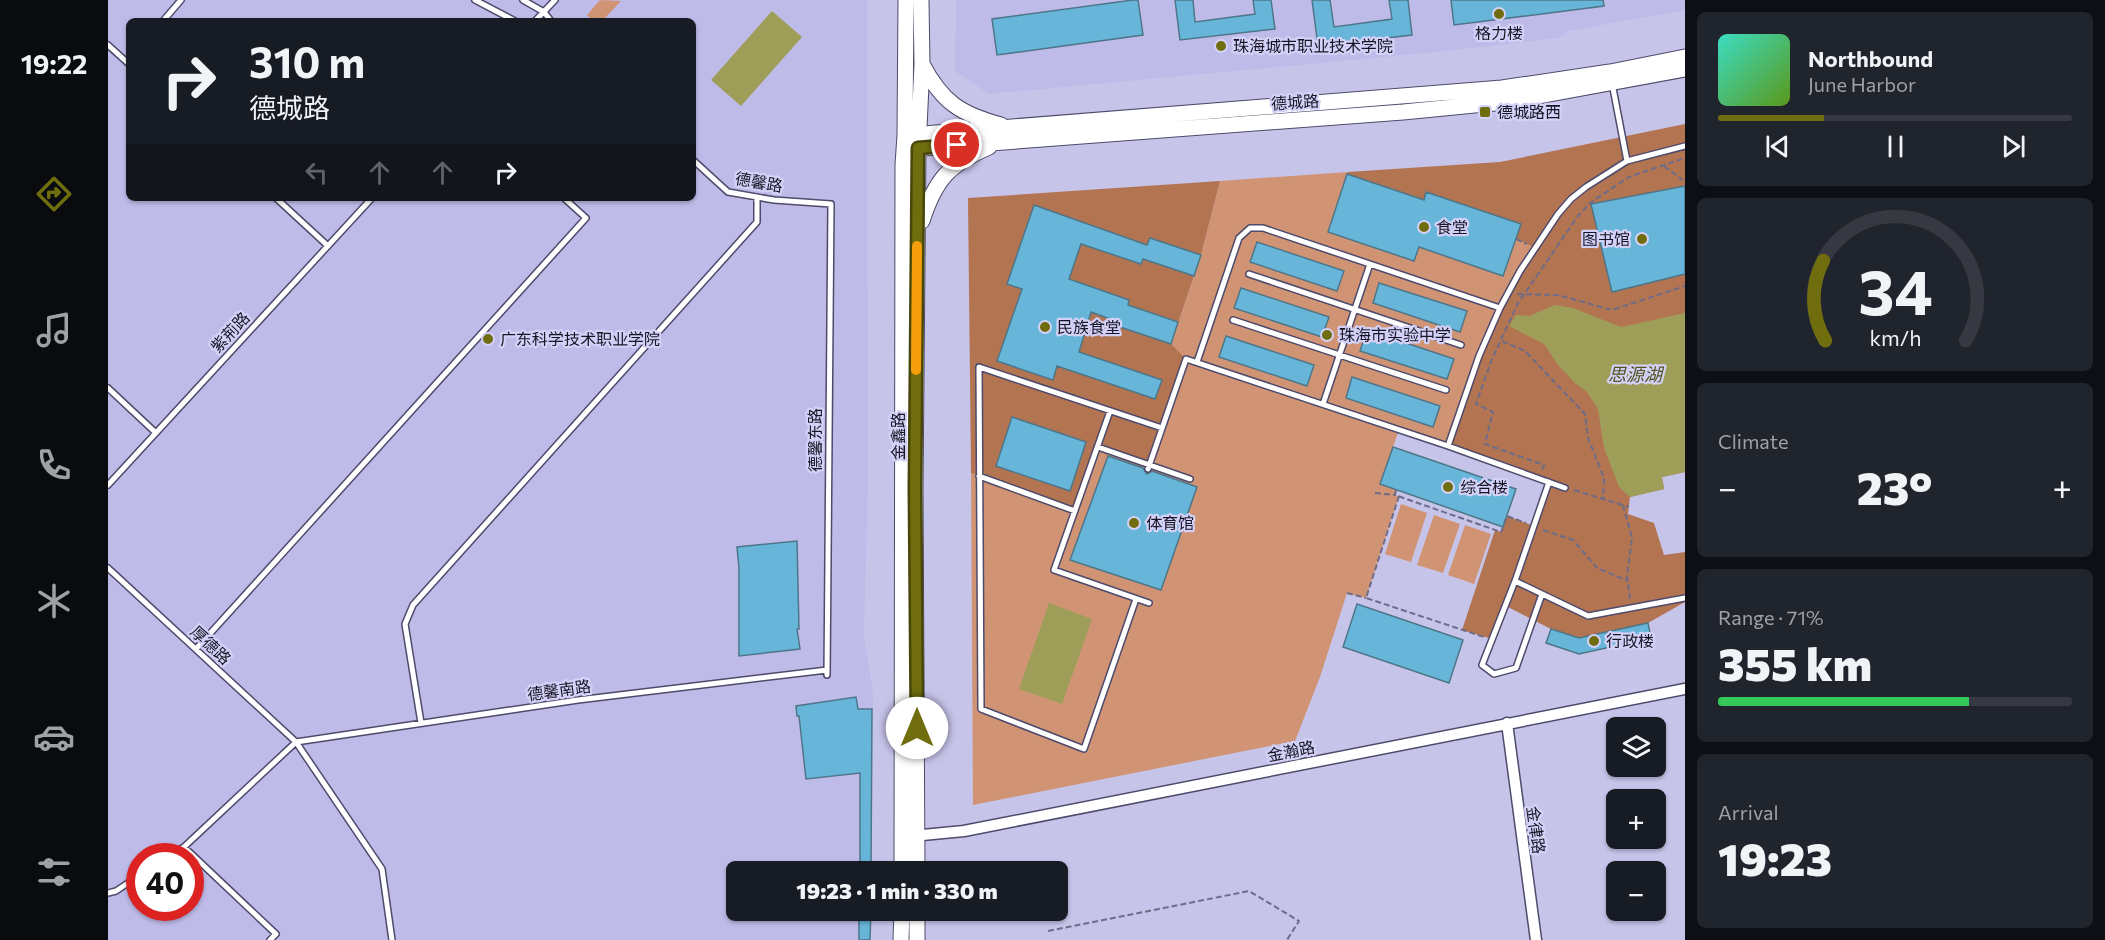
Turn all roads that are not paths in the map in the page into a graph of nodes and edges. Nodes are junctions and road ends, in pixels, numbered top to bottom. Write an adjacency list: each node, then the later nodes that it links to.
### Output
1 (182, 0): 8 (lane)
2 (475, 0): 9 (lane)
3 (523, 0): 7 (lane)
4 (555, 0): 7 (lane)
5 (906, 0): 19 (street, 金鑫路)
6 (921, 0): 15 (street, 金鑫路)
7 (544, 12): 10 (lane); 11 (lane)
8 (166, 18)
9 (509, 18)
10 (538, 18)
11 (549, 18)
12 (108, 45): 14 (lane)
13 (1685, 57): 17 (street, 德城路)
14 (126, 60)
15 (922, 64): 18 (street); 19 (street, 金鑫路)
16 (1685, 69): 17 (street, 德城路)
17 (1611, 78): 18 (street, 德城路); 20 (street, 德城路); 22 (lane)
18 (1012, 128): 19 (street, 德城路)
19 (912, 142): 20 (street, 德城路); 29 (street, 金鑫路); 66 (street, 金鑫路)
20 (1000, 142): 29 (street)
21 (1685, 146): 22 (lane)
22 (1627, 161): 33 (lane)
23 (696, 163): 24 (lane, 德馨路)
24 (757, 197): 28 (lane, 德馨路); 63 (lane)
25 (279, 201): 30 (lane)
26 (369, 201): 30 (lane, 紫荊路)
27 (567, 201): 60 (lane)
28 (831, 204): 61 (lane, 德馨东路)
29 (918, 233): 66 (street, 金鑫路)
30 (328, 246): 44 (lane, 紫荊路)
31 (1370, 264): 33 (lane); 34 (lane); 38 (lane)
32 (1249, 274): 34 (lane)
33 (1500, 308): 45 (lane)
34 (1355, 309): 36 (lane); 37 (lane)
35 (1233, 320): 37 (lane)
36 (1461, 345)
37 (1340, 355): 40 (lane); 41 (lane)
38 (1197, 362): 41 (lane); 43 (lane)
39 (108, 388): 44 (lane)
40 (1446, 390)
41 (1323, 404): 45 (lane)
42 (1110, 411): 43 (lane); 46 (lane); 48 (lane)
43 (1162, 428): 47 (lane)
44 (156, 433): 51 (lane, 紫荊路)
45 (1448, 446): 50 (lane)
46 (1098, 447): 47 (lane); 53 (lane)
47 (1148, 467): 49 (lane)
48 (980, 476): 53 (lane); 58 (lane)
49 (1190, 479)
50 (1549, 482): 52 (lane); 55 (lane)
51 (108, 485)
52 (1565, 488)
53 (1075, 511): 58 (lane)
54 (108, 568): 60 (lane, 厚德路)
55 (1515, 581): 56 (lane); 56 (lane)
56 (1542, 594): 57 (lane)
57 (1685, 598)
58 (1136, 599): 59 (lane)
59 (1149, 603)
60 (195, 649): 65 (lane, 厚德路)
61 (827, 673): 63 (lane, 德馨南路)
62 (1685, 689): 64 (street, 金瀚路)
63 (421, 723): 65 (lane, 德馨南路)
64 (1507, 723): 66 (street, 金瀚路); 79 (street, 金律路)
65 (296, 741): 67 (lane); 76 (lane, 厚德路)
66 (910, 836): 68 (street, 金鑫路); 69 (street, 金鑫路)
67 (188, 843)
68 (904, 861)
69 (915, 861)
70 (204, 866): 75 (lane)
71 (126, 884): 72 (lane)
72 (108, 893)
73 (902, 921): 77 (street)
74 (917, 921): 78 (street)
75 (270, 940)
76 (392, 940)
77 (901, 940)
78 (916, 940)
79 (1536, 940)

